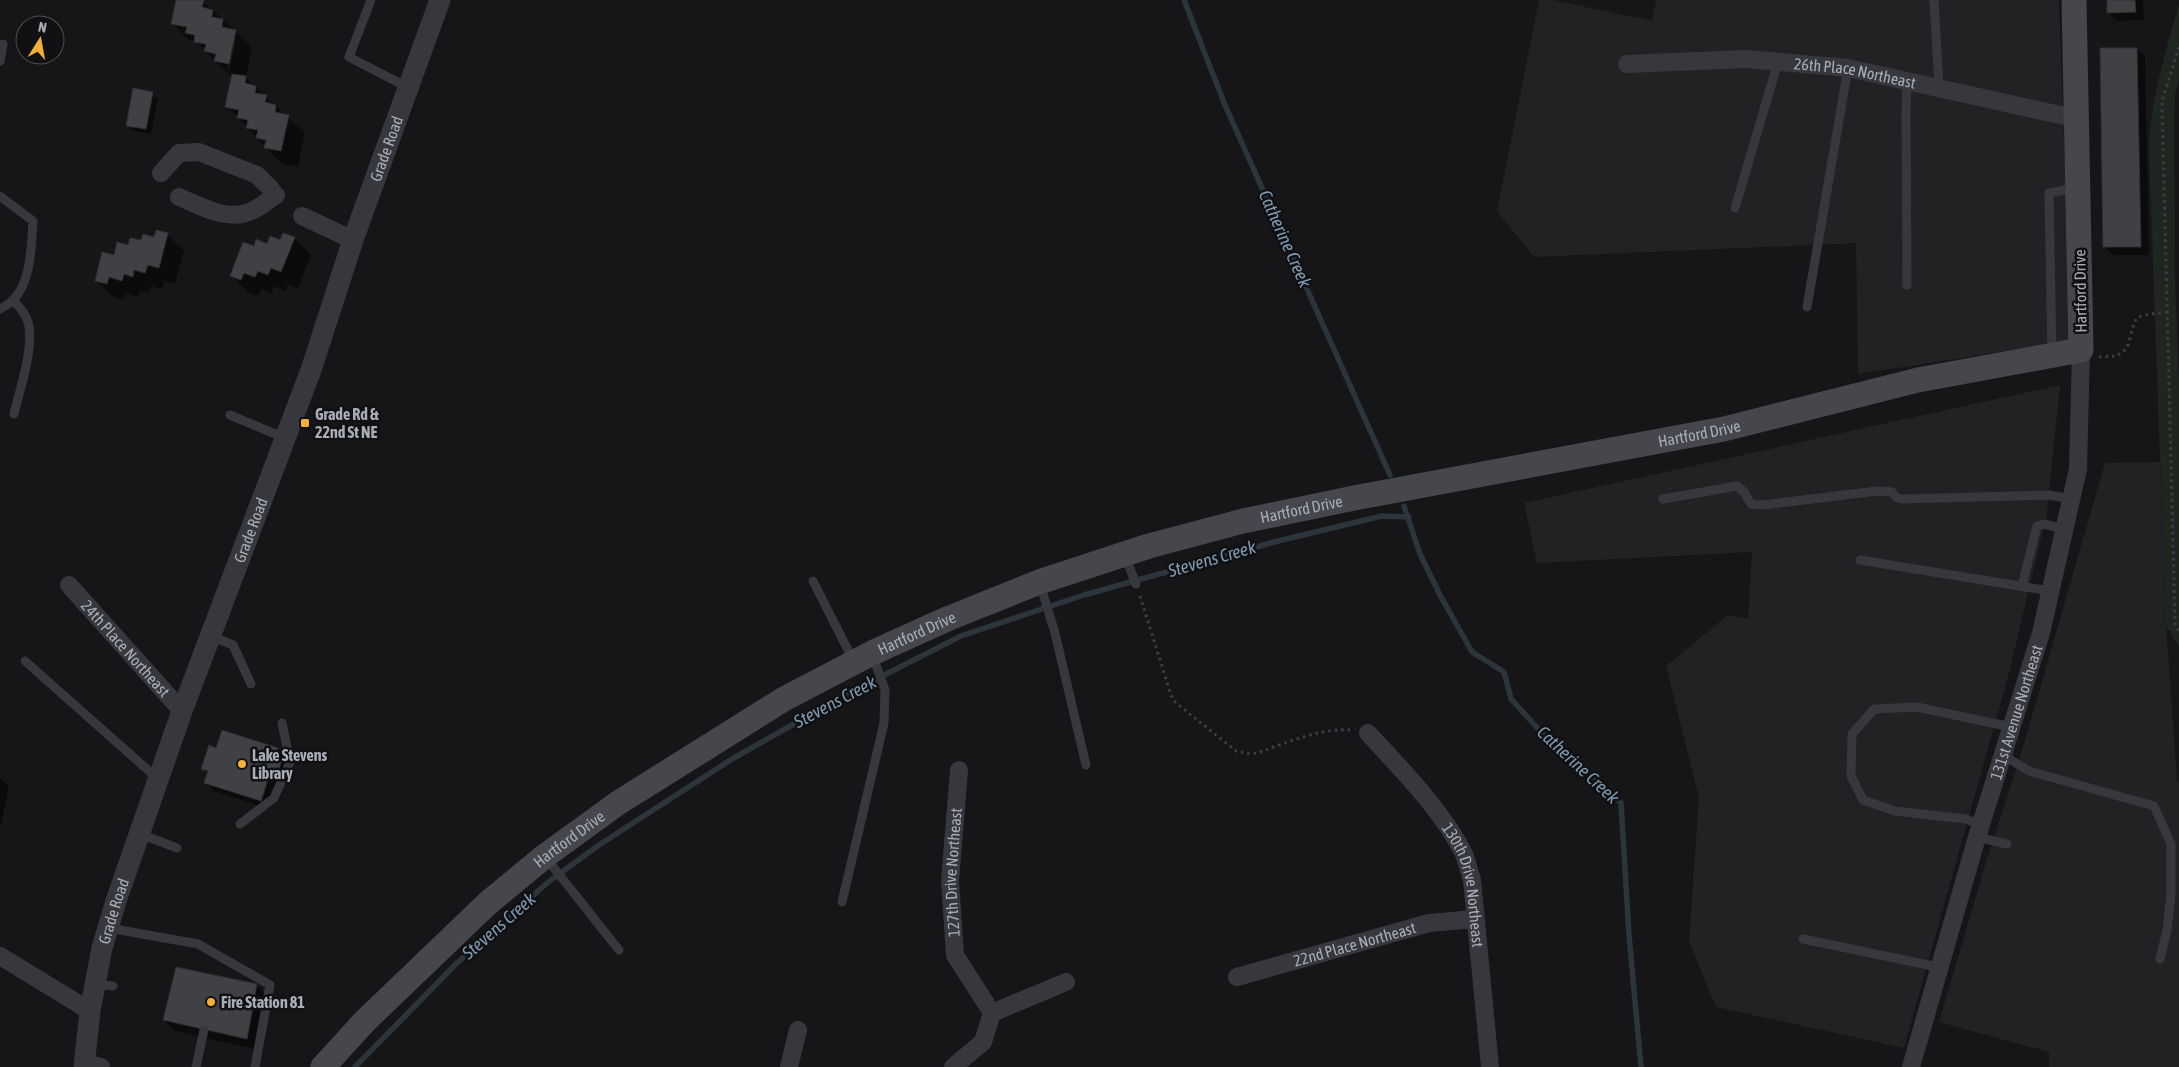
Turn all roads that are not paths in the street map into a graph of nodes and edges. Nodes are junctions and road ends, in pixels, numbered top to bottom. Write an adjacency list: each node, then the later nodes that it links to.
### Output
1 (371, 0): 11 (lane)
2 (440, 0): 11 (street, Grade Road)
3 (1934, 0): 12 (lane)
4 (2074, 0): 13 (main road, Hartford Drive)
5 (3, 44): 6 (lane)
6 (0, 61)
7 (1778, 62): 8 (street, 26th Place Northeast); 9 (street, 26th Place Northeast); 18 (lane)
8 (1627, 64)
9 (1848, 68): 10 (street, 26th Place Northeast); 23 (lane)
10 (1907, 81): 12 (street, 26th Place Northeast); 21 (lane)
11 (409, 88): 20 (street, Grade Road)
12 (1938, 88): 13 (street, 26th Place Northeast)
13 (2078, 119): 15 (main road, Hartford Drive)
14 (161, 174): 17 (street)
15 (2079, 187): 25 (lane); 26 (main road, Hartford Drive)
16 (0, 196): 22 (lane)
17 (178, 197)
18 (1735, 208)
19 (302, 216): 20 (street)
20 (353, 240): 29 (street, Grade Road)
21 (1907, 285)
22 (13, 300): 24 (lane); 27 (lane)
23 (1807, 307)
24 (0, 309)
25 (2052, 354): 26 (main road, Hartford Drive); 34 (main road, Hartford Drive)
26 (2081, 355): 31 (street, 131st Avenue Northeast)
27 (14, 414)
28 (230, 415): 29 (lane)
29 (285, 438): 41 (street, Grade Road)
30 (1663, 499): 31 (lane)
31 (2072, 499): 32 (street, 131st Avenue Northeast)
32 (2065, 529): 38 (lane); 40 (street, 131st Avenue Northeast)
33 (1860, 560): 38 (lane)
34 (1127, 561): 36 (lane); 39 (main road, Hartford Drive)
35 (813, 581): 42 (lane)
36 (1136, 584)
37 (69, 585): 45 (street, 24th Place Northeast)
38 (2022, 586): 40 (lane)
39 (1041, 589): 42 (main road, Hartford Drive); 50 (lane)
40 (2050, 591): 47 (street, 131st Avenue Northeast)
41 (210, 636): 44 (lane); 45 (street, Grade Road)
42 (867, 660): 58 (main road, Hartford Drive); 59 (lane)
43 (26, 661): 52 (lane)
44 (251, 684)
45 (182, 711): 52 (street, Grade Road)
46 (282, 723): 53 (lane)
47 (2011, 727): 49 (street, 131st Avenue Northeast); 54 (lane)
48 (1368, 733): 60 (street, 130th Drive Northeast)
49 (2003, 752): 54 (street, 131st Avenue Northeast); 65 (lane)
50 (1086, 764)
51 (959, 770): 70 (street, 127th Drive Northeast)
52 (158, 780): 55 (street, Grade Road)
53 (240, 824)
54 (1979, 831): 56 (lane); 66 (street, 131st Avenue Northeast)
55 (140, 834): 57 (lane); 61 (street, Grade Road)
56 (2007, 844)
57 (178, 848)
58 (550, 862): 63 (lane); 76 (main road, Hartford Drive)
59 (842, 902)
60 (1475, 919): 67 (street, 22nd Place Northeast); 79 (street, 130th Drive Northeast)
61 (108, 928): 69 (street, Grade Road); 75 (lane)
62 (1803, 939): 66 (lane)
63 (619, 950)
64 (0, 956): 69 (street)
65 (2160, 959)
66 (1938, 967): 80 (street, 131st Avenue Northeast)
67 (1237, 978)
68 (1066, 982): 70 (street)
69 (90, 1011): 73 (street, Grade Road)
70 (992, 1012): 78 (street)
71 (204, 1030): 74 (lane)
72 (798, 1030): 77 (street)
73 (90, 1066)
74 (196, 1067)
75 (254, 1067)
76 (323, 1067)
77 (789, 1067)
78 (953, 1067)
79 (1490, 1067)
80 (1911, 1067)

